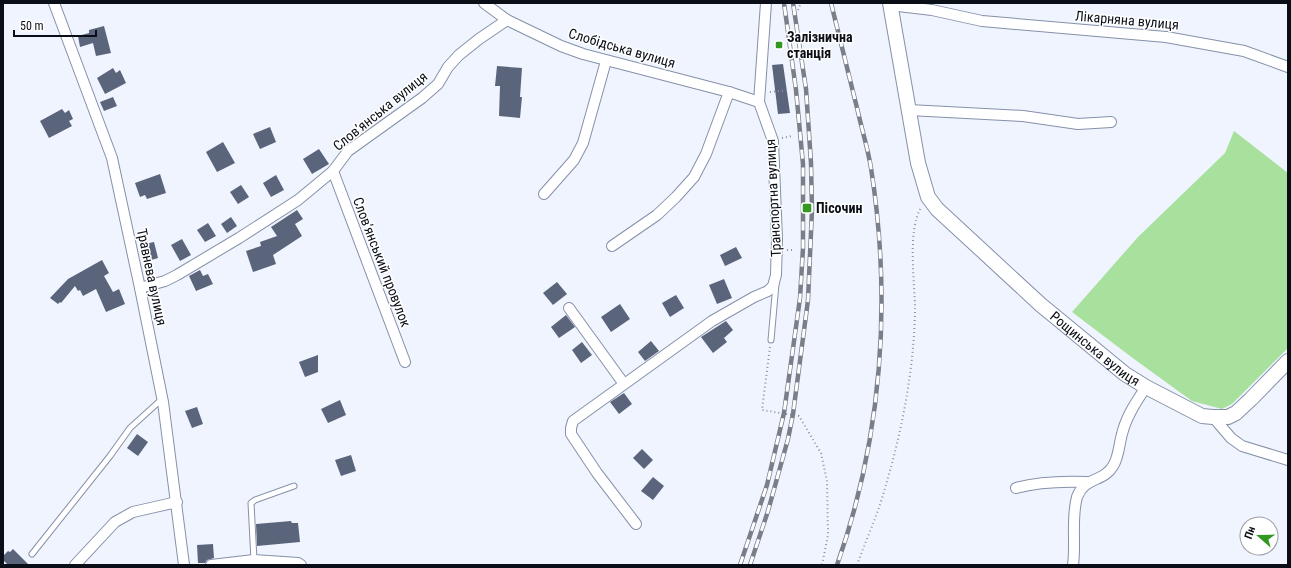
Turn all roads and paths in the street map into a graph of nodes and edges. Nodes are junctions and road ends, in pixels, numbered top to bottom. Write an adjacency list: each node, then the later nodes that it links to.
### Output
1 (54, 3): 20 (street, Травнева вулиця)
2 (766, 3): 12 (street, Транспортна вулиця)
3 (801, 3): 6 (path)
4 (486, 4): 7 (street, Слобідська вулиця)
5 (890, 4): 9 (street, Лікарняна вулиця); 13 (street)
6 (798, 10)
7 (507, 20): 8 (street, Слобідська вулиця); 15 (street, Слов’янська вулиця)
8 (606, 61): 11 (street, Слобідська вулиця); 16 (street)
9 (1288, 67)
10 (789, 90): 12 (path)
11 (730, 92): 12 (street, Слобідська вулиця); 18 (street)
12 (760, 98): 19 (street, Транспортна вулиця)
13 (909, 110): 14 (street); 17 (street)
14 (1111, 122)
15 (332, 171): 20 (street, Слов’янська вулиця); 24 (street, Слов’янський провулок)
16 (544, 194)
17 (928, 197): 26 (street, Рощинська вулиця); 42 (path)
18 (612, 246)
19 (776, 275): 22 (lane); 25 (street)
20 (140, 288): 27 (street, Травнева вулиця)
21 (569, 308): 25 (street)
22 (771, 340): 41 (path)
23 (1288, 361): 28 (street)
24 (405, 362)
25 (624, 384): 34 (street)
26 (1146, 387): 28 (street, Рощинська вулиця); 30 (street)
27 (162, 398): 33 (street, Травнева вулиця); 35 (lane)
28 (1212, 417): 29 (street)
29 (1288, 460)
30 (1089, 482): 32 (street); 43 (street)
31 (294, 486): 36 (lane)
32 (1016, 488)
33 (177, 502): 37 (street); 38 (street, Травнева вулиця)
34 (636, 524)
35 (32, 554)
36 (254, 560): 39 (street); 40 (street)
37 (75, 565)
38 (184, 565)
39 (211, 565)
40 (301, 565)
41 (822, 565)
42 (857, 565)
43 (1073, 565)

